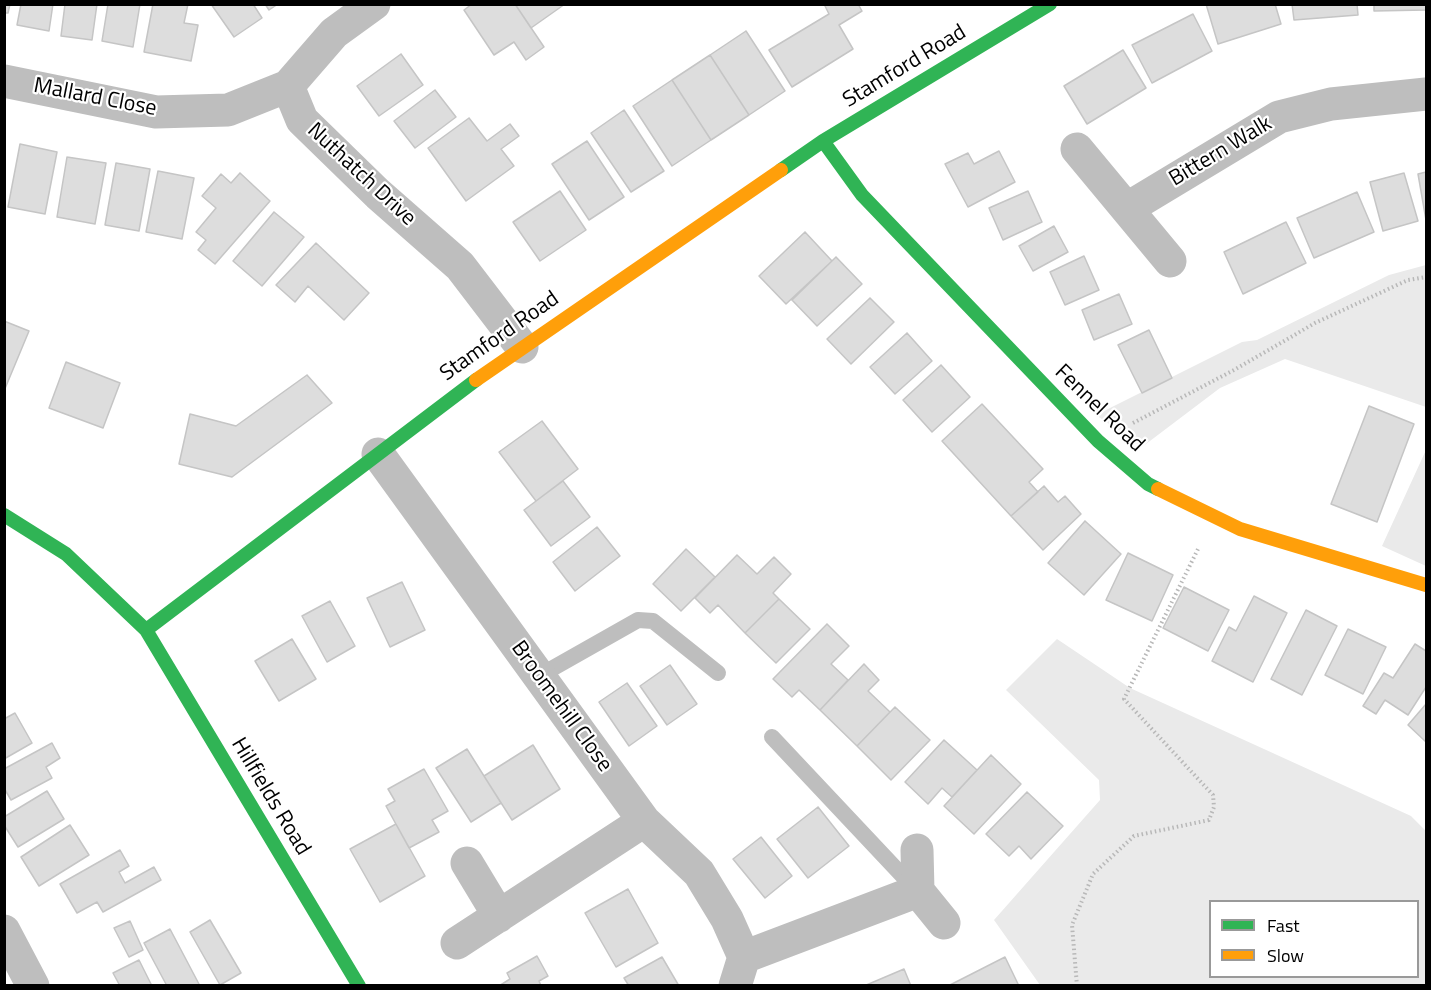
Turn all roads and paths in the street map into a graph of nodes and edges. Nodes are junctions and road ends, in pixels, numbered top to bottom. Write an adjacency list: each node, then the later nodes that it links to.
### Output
1 (374, 4): 4 (street)
2 (1050, 4): 6 (street, Stamford Road)
3 (4, 81): 4 (street, Mallard Close)
4 (288, 86): 11 (street, Nuthatch Drive)
5 (1426, 94): 8 (street, Bittern Walk)
6 (823, 141): 11 (street, Stamford Road); 12 (street, Fennel Road)
7 (1077, 149): 8 (street)
8 (1128, 208): 9 (street)
9 (1170, 261)
10 (1426, 277): 12 (path)
11 (522, 347): 13 (street, Stamford Road)
12 (1098, 441): 15 (street, Fennel Road)
13 (378, 454): 17 (street, Stamford Road); 19 (street, Broomehill Close)
14 (4, 515): 17 (street)
15 (1214, 517): 16 (street, Fennel Road); 32 (path)
16 (1426, 585)
17 (146, 630): 31 (street, Hillfields Road)
18 (718, 673): 19 (lane)
19 (539, 676): 21 (street, Broomehill Close)
20 (772, 737): 24 (lane)
21 (644, 821): 25 (street); 29 (street, Broomehill Close)
22 (917, 850): 24 (street)
23 (467, 863): 25 (street)
24 (918, 891): 26 (street); 29 (street, Broomehill Close)
25 (499, 916): 28 (street)
26 (945, 923)
27 (4, 931): 30 (street)
28 (457, 943)
29 (740, 971)
30 (33, 986)
31 (358, 986)
32 (1077, 986)

